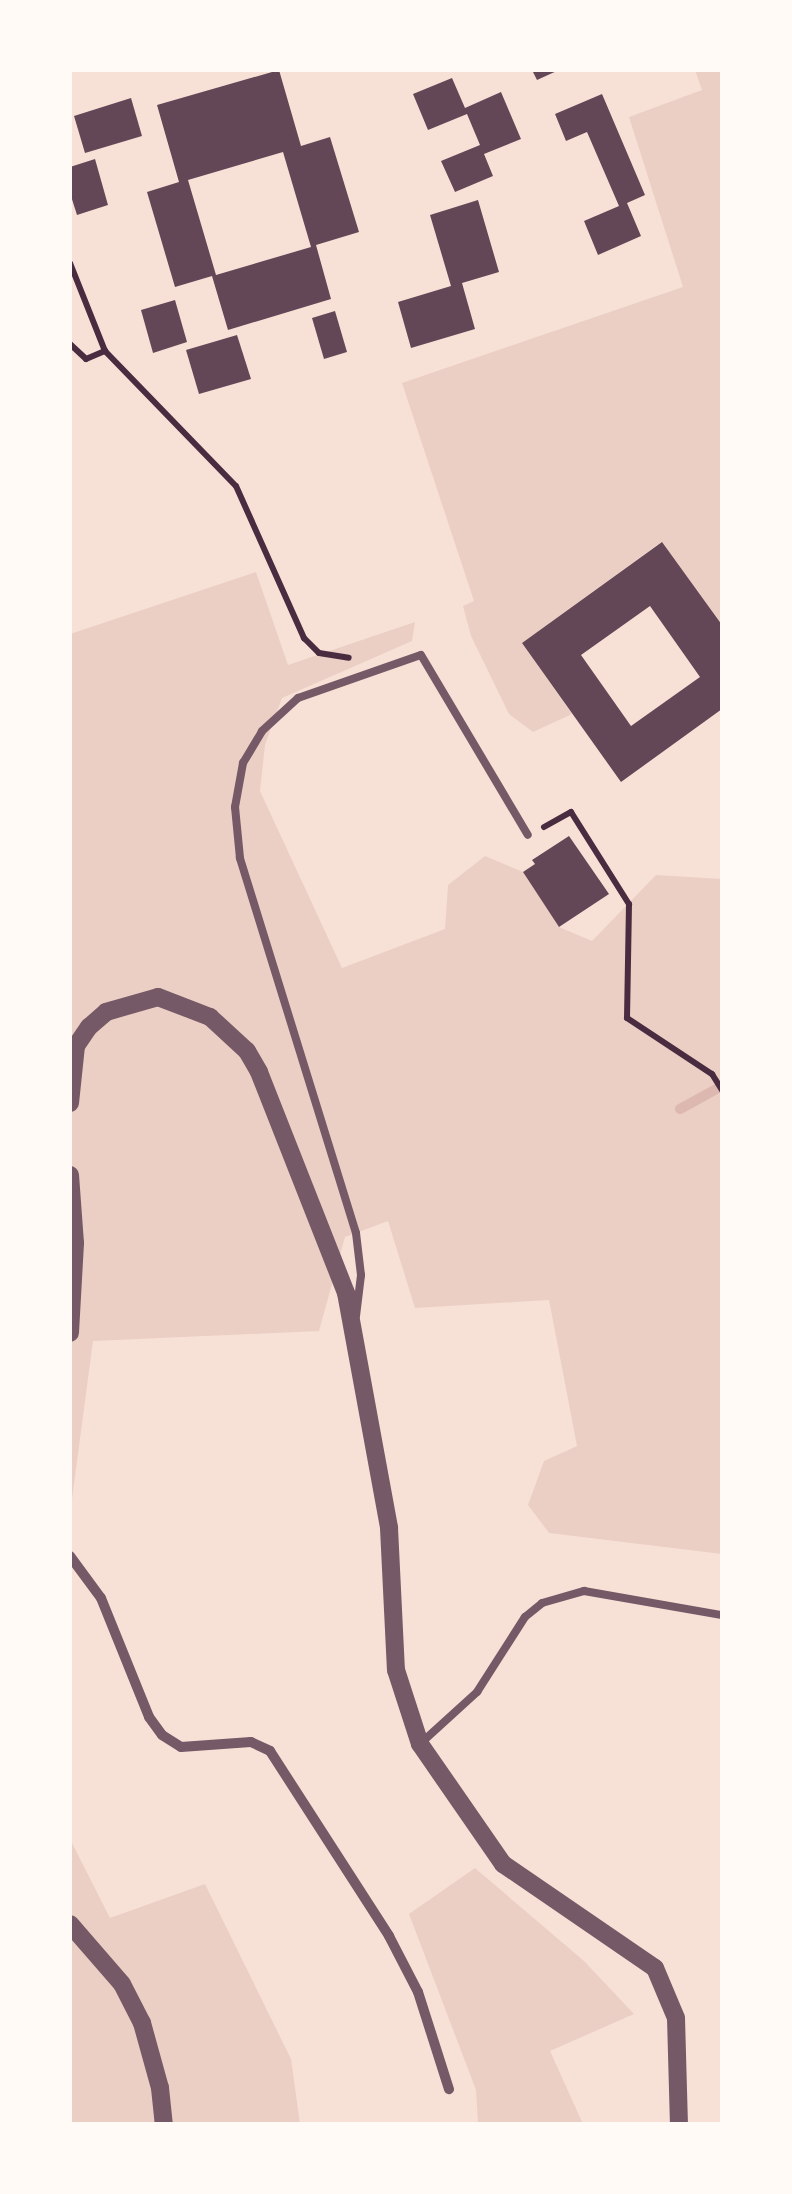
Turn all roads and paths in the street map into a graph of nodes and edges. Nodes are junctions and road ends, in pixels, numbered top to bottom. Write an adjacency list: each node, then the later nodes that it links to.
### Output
1 (70, 263): 3 (path)
2 (70, 344): 3 (path)
3 (104, 351): 4 (path)
4 (378, 667): 5 (lane); 10 (lane)
5 (528, 835): 6 (path)
6 (722, 1090)
7 (70, 1103): 10 (street)
8 (70, 1175): 9 (street)
9 (70, 1333)
10 (354, 1335): 13 (street)
11 (70, 1556): 15 (street)
12 (722, 1615): 13 (lane)
13 (420, 1744): 17 (street)
14 (70, 1924): 16 (street)
15 (449, 2090)
16 (164, 2124)
17 (679, 2124)

